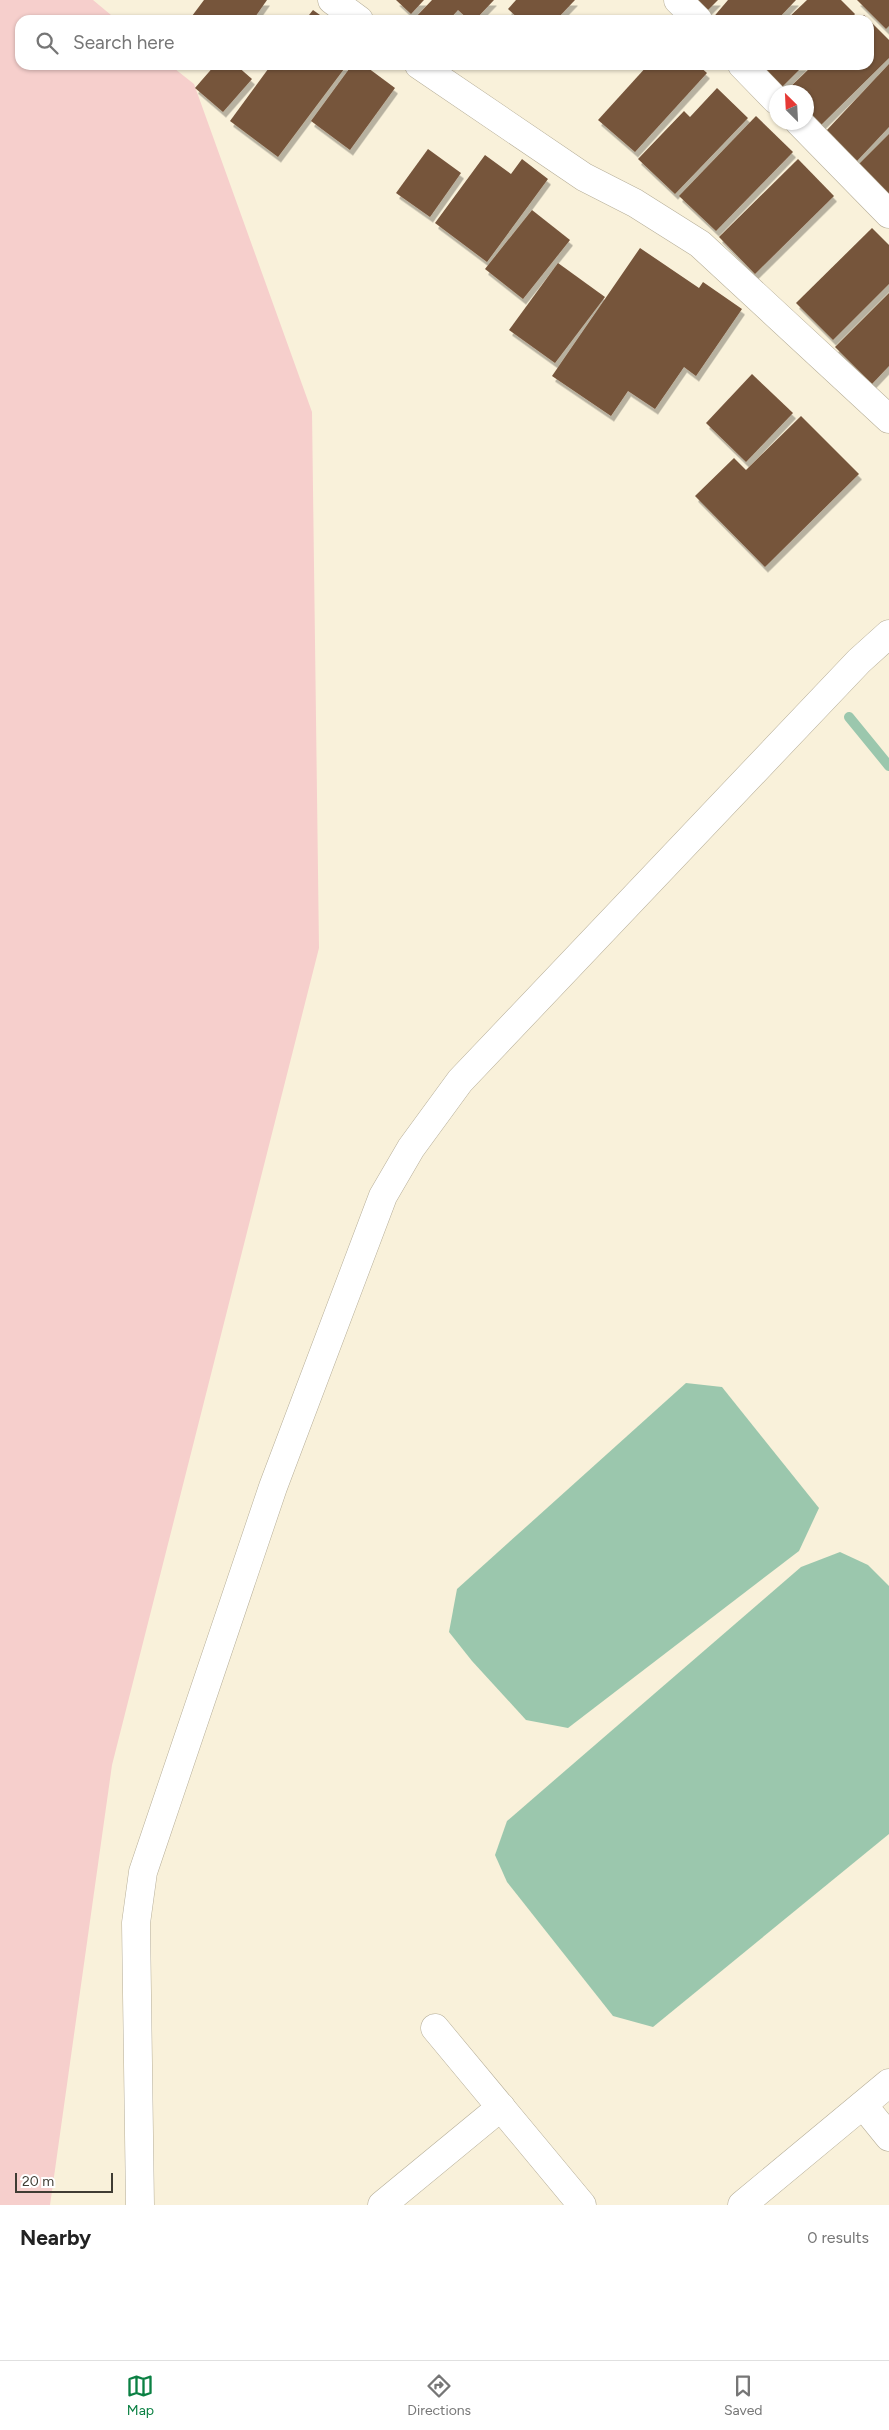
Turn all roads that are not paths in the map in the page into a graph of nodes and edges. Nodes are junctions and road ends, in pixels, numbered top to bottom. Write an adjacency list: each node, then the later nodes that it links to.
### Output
1 (332, 0): 3 (street)
2 (678, 0): 4 (street)
3 (352, 15)
4 (693, 15)
5 (426, 70): 10 (street)
6 (747, 70): 7 (street)
7 (769, 93)
8 (807, 130): 9 (street)
9 (889, 214)
10 (889, 419)
11 (889, 634): 17 (street)
12 (435, 2028): 15 (street)
13 (889, 2083): 14 (street)
14 (863, 2105): 16 (street); 20 (street)
15 (501, 2107): 18 (street); 19 (street)
16 (889, 2137)
17 (140, 2205)
18 (382, 2205)
19 (582, 2205)
20 (742, 2205)

